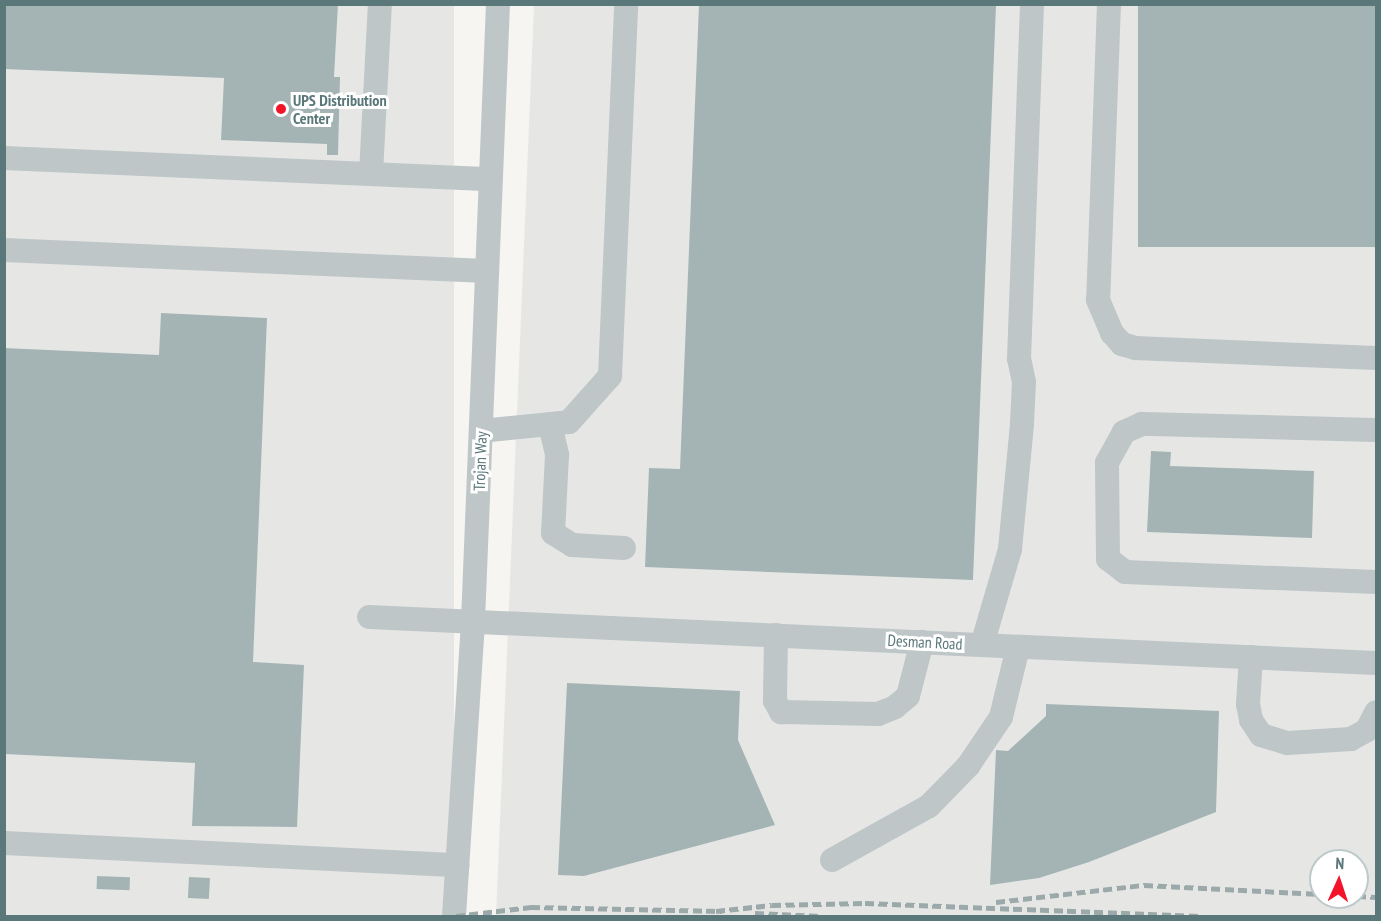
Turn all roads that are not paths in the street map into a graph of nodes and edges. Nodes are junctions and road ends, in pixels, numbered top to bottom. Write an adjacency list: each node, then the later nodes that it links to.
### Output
1 (380, 4): 7 (street)
2 (498, 4): 8 (street, Trojan Way)
3 (626, 4): 12 (street)
4 (1032, 4): 21 (street)
5 (1109, 4): 11 (street)
6 (4, 158): 7 (street)
7 (371, 174): 8 (street)
8 (491, 179): 10 (street, Trojan Way)
9 (4, 250): 10 (street)
10 (487, 271): 14 (street, Trojan Way)
11 (1377, 358)
12 (550, 424): 14 (street); 15 (street)
13 (1377, 430): 16 (street)
14 (481, 431): 18 (street, Trojan Way)
15 (624, 548)
16 (1377, 582)
17 (369, 617): 18 (street, Desman Road)
18 (473, 621): 19 (street, Desman Road); 28 (street, Trojan Way)
19 (776, 635): 20 (street, Desman Road); 20 (street)
20 (922, 642): 21 (street, Desman Road)
21 (982, 645): 22 (street, Desman Road)
22 (1018, 646): 23 (street, Desman Road); 27 (street)
23 (1251, 657): 24 (street, Desman Road); 25 (street)
24 (1377, 663)
25 (1377, 712)
26 (4, 843): 28 (street)
27 (832, 860)
28 (458, 866): 29 (street, Trojan Way)
29 (454, 916)

